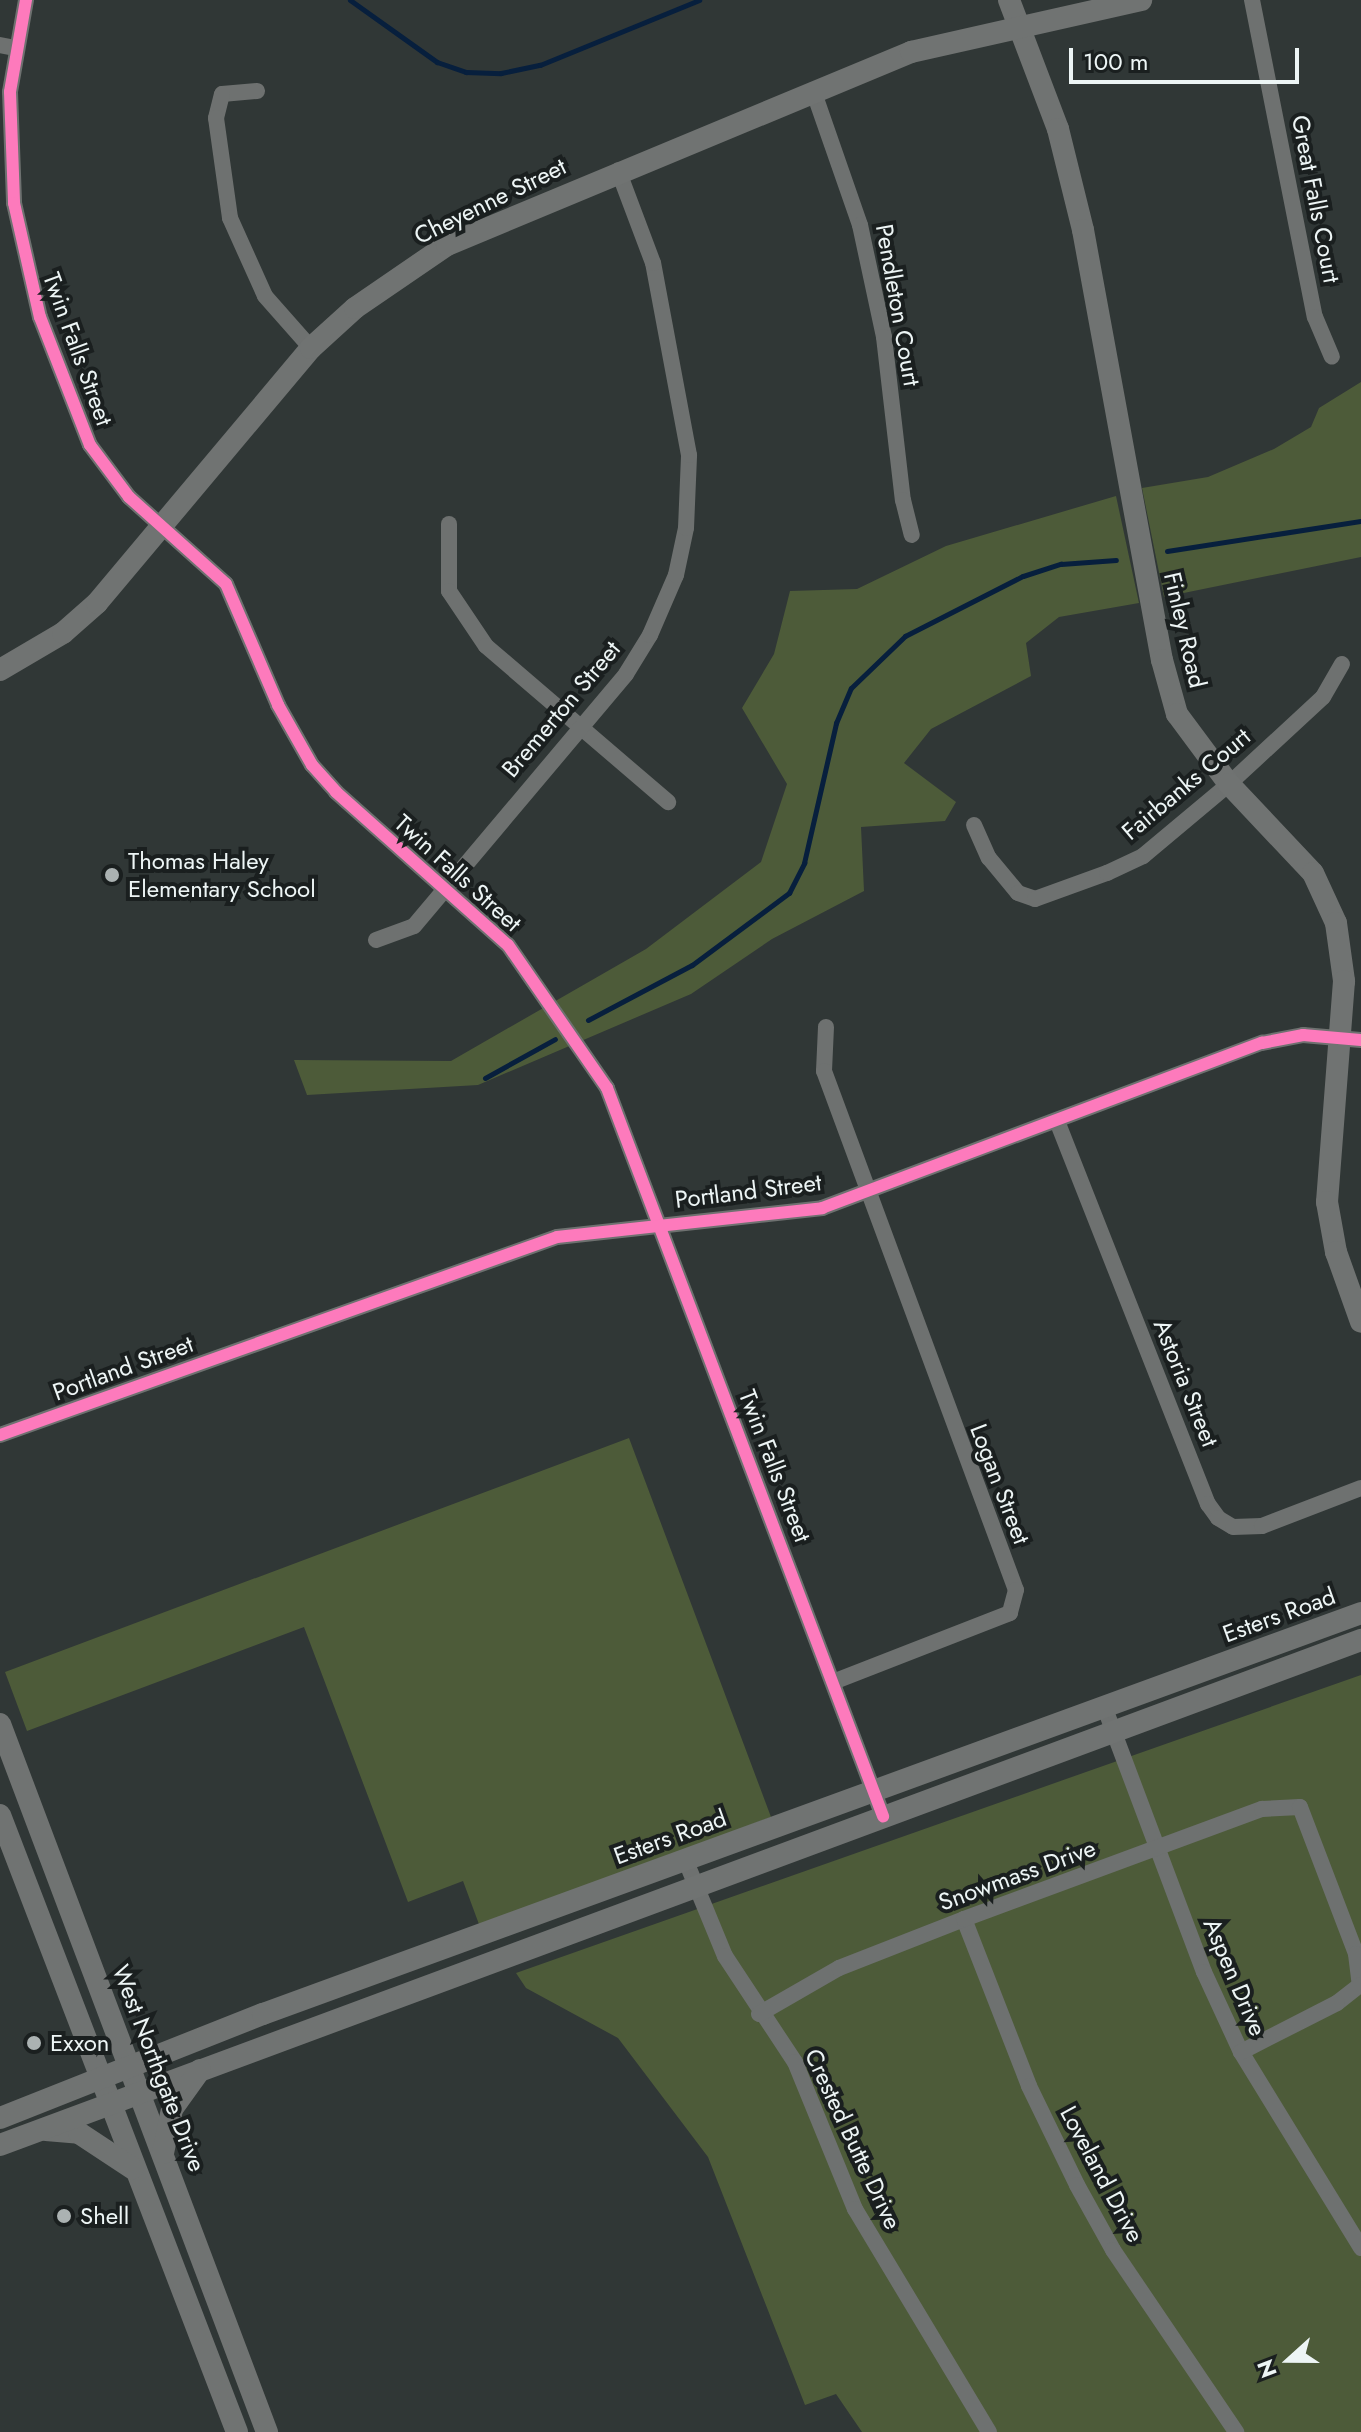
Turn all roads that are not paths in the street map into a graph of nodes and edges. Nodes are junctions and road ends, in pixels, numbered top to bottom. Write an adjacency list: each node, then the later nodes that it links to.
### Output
1 (26, 0): 6 (street, Twin Falls Street)
2 (1009, 0): 5 (main road, Finley Road)
3 (1141, 0): 5 (main road, Cheyenne Street)
4 (1252, 0): 11 (street, Great Falls Court)
5 (1019, 24): 7 (main road, Cheyenne Street); 18 (main road, Finley Road)
6 (8, 47): 13 (street, Twin Falls Street)
7 (813, 90): 9 (main road, Cheyenne Street); 14 (street, Pendleton Court)
8 (257, 91): 10 (street)
9 (618, 170): 10 (main road, Cheyenne Street); 17 (street, Bremerton Street)
10 (311, 348): 13 (main road, Cheyenne Street)
11 (1332, 357)
12 (449, 524): 17 (street)
13 (164, 527): 16 (main road, Cheyenne Street); 21 (street, Twin Falls Street)
14 (912, 535)
15 (1342, 664): 18 (street, Fairbanks Court)
16 (0, 670)
17 (577, 728): 19 (street); 21 (street, Bremerton Street)
18 (1229, 784): 20 (street, Fairbanks Court); 24 (main road, Finley Road)
19 (668, 802)
20 (974, 825)
21 (444, 887): 22 (street, Bremerton Street); 27 (street, Twin Falls Street)
22 (376, 940)
23 (826, 1027): 26 (street)
24 (1351, 1038): 25 (street, Portland Street); 28 (main road, Finley Road)
25 (1057, 1121): 26 (street, Portland Street); 30 (street, Astoria Street)
26 (865, 1194): 27 (street, Portland Street); 33 (street, Logan Street)
27 (660, 1224): 29 (street, Portland Street); 33 (street, Twin Falls Street)
28 (1361, 1322)
29 (0, 1435)
30 (1361, 1488)
31 (1361, 1613): 34 (main road, Esters Road)
32 (1361, 1640): 36 (main road)
33 (833, 1682): 38 (street, Twin Falls Street)
34 (1104, 1706): 36 (street, Aspen Drive); 38 (main road, Esters Road)
35 (0, 1724): 37 (main road, West Northgate Drive)
36 (1114, 1732): 40 (main road); 41 (street, Aspen Drive)
37 (7, 1766): 48 (main road, West Northgate Drive)
38 (874, 1793): 40 (street, Twin Falls Street); 42 (main road, Esters Road)
39 (0, 1815): 49 (main road)
40 (883, 1816): 43 (main road)
41 (1158, 1850): 44 (street, Snowmass Drive); 46 (street, Aspen Drive); 46 (street, Snowmass Drive)
42 (685, 1859): 43 (street, Crested Butte Drive); 48 (main road, Esters Road)
43 (695, 1883): 45 (street, Crested Butte Drive); 47 (main road)
44 (964, 1919): 45 (street, Snowmass Drive); 63 (street, Loveland Drive)
45 (759, 2014): 62 (street, Crested Butte Drive)
46 (1241, 2052): 57 (street, Aspen Drive)
47 (203, 2067): 50 (main road); 55 (main road)
48 (131, 2068): 49 (main road, Esters Road); 50 (main road, West Northgate Drive)
49 (100, 2080): 51 (main road); 52 (main road, Esters Road)
50 (140, 2090): 51 (main road); 55 (main road, West Northgate Drive)
51 (109, 2103): 53 (main road); 56 (main road)
52 (0, 2118)
53 (36, 2130): 54 (main road); 56 (main road)
54 (0, 2145)
55 (163, 2154): 58 (main road, West Northgate Drive)
56 (136, 2171): 59 (main road)
57 (1360, 2243)
58 (236, 2349): 59 (main road); 61 (main road, West Northgate Drive)
59 (211, 2359): 60 (main road)
60 (237, 2432)
61 (267, 2432)
62 (989, 2432)
63 (1236, 2432)

